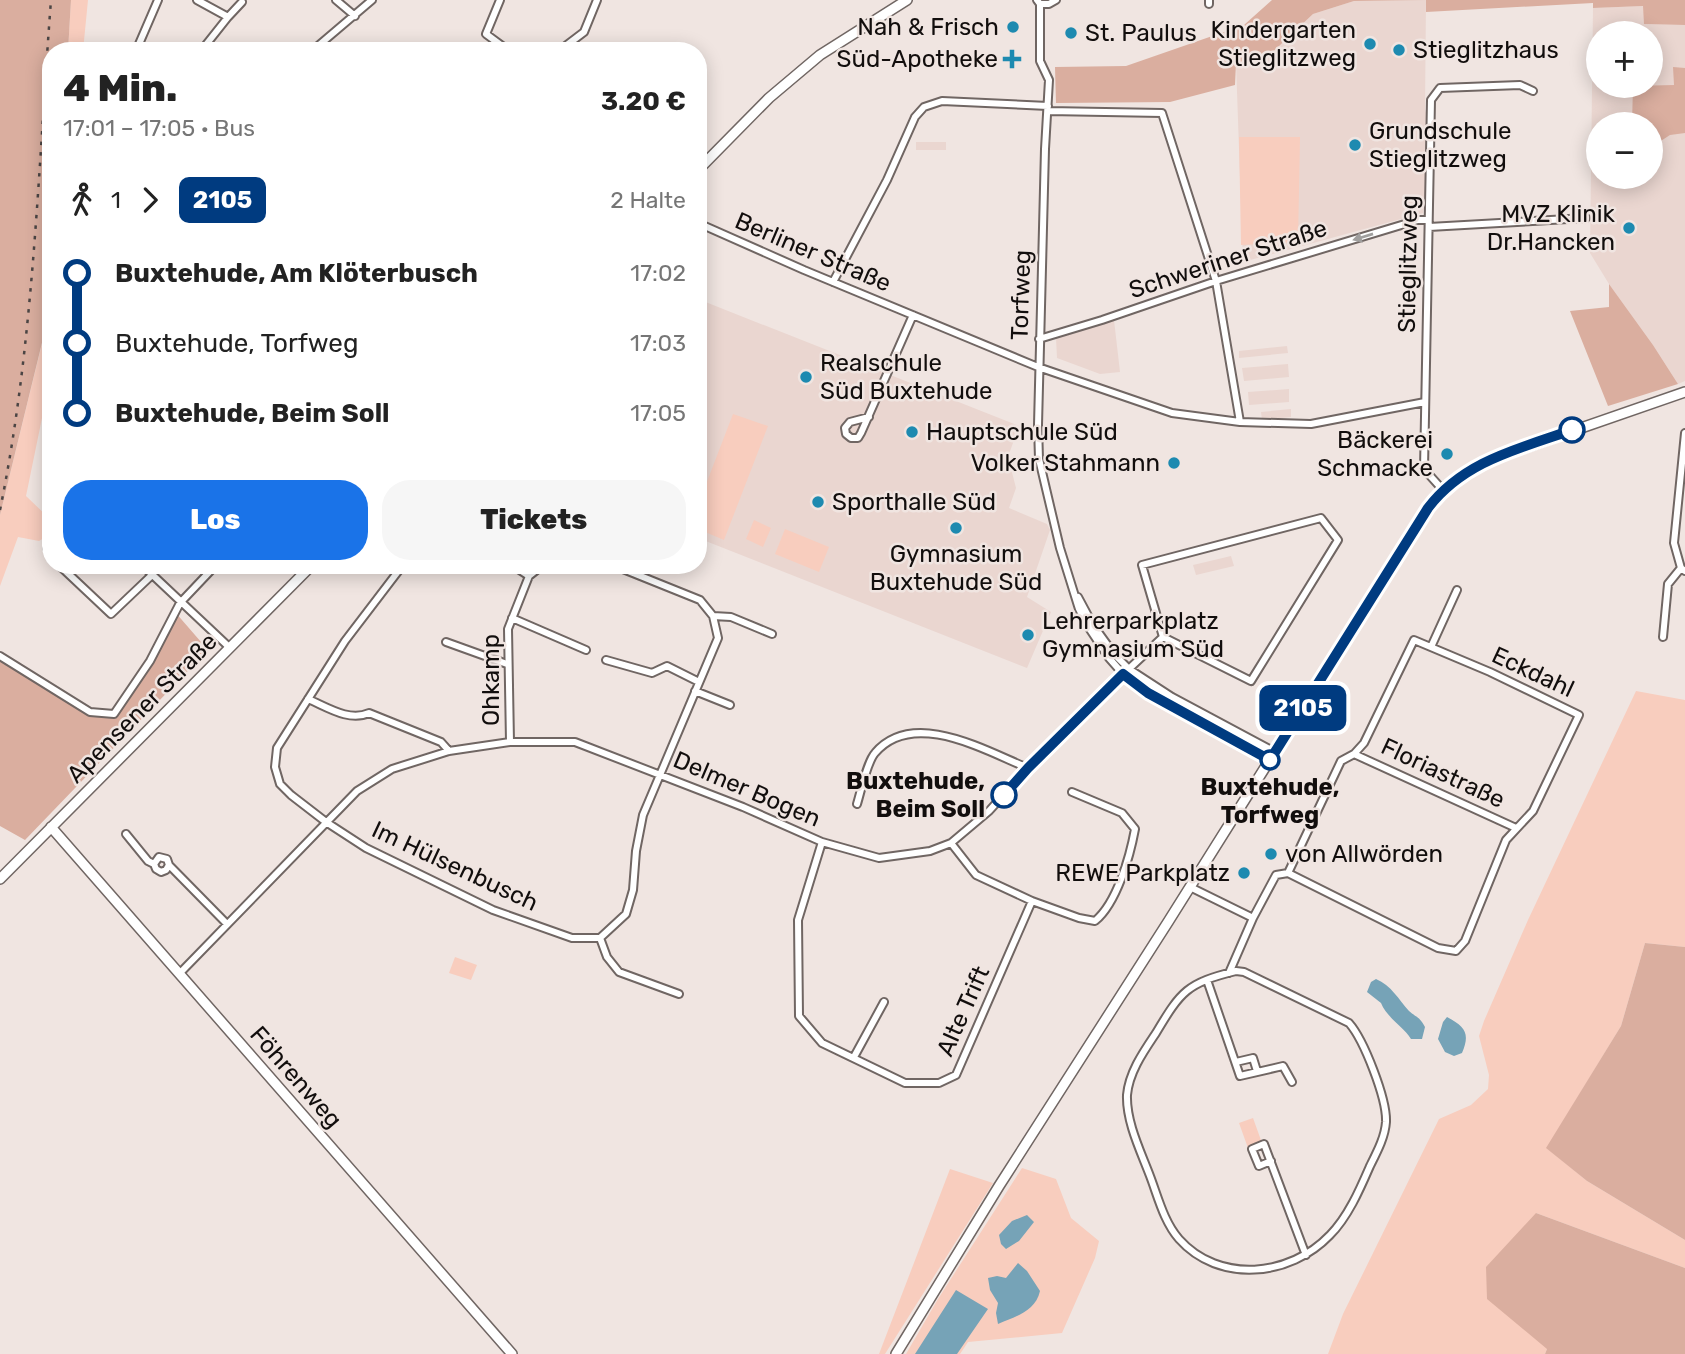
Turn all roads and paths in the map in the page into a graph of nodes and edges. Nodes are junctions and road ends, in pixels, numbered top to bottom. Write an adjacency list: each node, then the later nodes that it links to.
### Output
1 (158, 0): 13 (street)
2 (197, 0): 12 (street)
3 (337, 0): 11 (street)
4 (372, 0): 11 (street)
5 (500, 0): 16 (street)
6 (597, 0): 17 (street)
7 (907, 0): 20 (street)
8 (1056, 0): 10 (street)
9 (242, 2): 12 (street)
10 (1039, 2): 19 (street, Torfweg)
11 (355, 16): 15 (street)
12 (228, 17): 14 (street)
13 (140, 42)
14 (208, 42)
15 (324, 42)
16 (497, 42)
17 (571, 42)
18 (1532, 91): 22 (street, Stieglitzweg)
19 (1048, 108): 24 (street); 25 (street); 27 (street, Torfweg)
20 (707, 161)
21 (1586, 218): 22 (street, Schweriner Straße)
22 (1428, 223): 24 (street, Schweriner Straße, one-way to 24); 30 (street, Stieglitzweg)
23 (707, 227): 25 (street, Berliner Straße)
24 (1216, 281): 27 (street, Schweriner Straße); 32 (street)
25 (833, 282): 26 (street, Berliner Straße)
26 (914, 315): 28 (street, Berliner Straße); 31 (street, Berliner Straße)
27 (1039, 339): 28 (street, Torfweg)
28 (1038, 367): 32 (street, Berliner Straße); 60 (street, Torfweg)
29 (1685, 392): 35 (street)
30 (1425, 402): 32 (street, Berliner Straße); 35 (street, Stieglitzweg)
31 (869, 417)
32 (1240, 422)
33 (1685, 433): 34 (street)
34 (1683, 484): 36 (street)
35 (1442, 489): 68 (street)
36 (1683, 570): 52 (street)
37 (69, 574): 44 (street)
38 (207, 574): 47 (street)
39 (303, 574): 54 (street, Apensener Straße)
40 (396, 574): 63 (street, Im Hülsenbusch)
41 (526, 574): 45 (street)
42 (532, 574): 45 (street, Ohkamp)
43 (635, 574): 48 (street)
44 (152, 575): 47 (street)
45 (529, 576): 49 (street, Ohkamp)
46 (1457, 590): 55 (street)
47 (180, 603): 54 (street); 57 (street)
48 (713, 616): 50 (street); 61 (street)
49 (512, 618): 56 (street, Ohkamp); 59 (street, Ohkamp)
50 (772, 634)
51 (1163, 637): 51 (street); 60 (street, Delmer Bogen)
52 (1663, 637)
53 (446, 642): 59 (street)
54 (229, 647): 74 (street, Apensener Straße)
55 (1431, 648): 67 (street); 75 (street, Eckdahl)
56 (586, 650)
57 (0, 656)
58 (606, 660): 61 (street)
59 (508, 664): 65 (street, Ohkamp)
60 (1126, 672): 68 (street, Torfweg); 69 (street, Delmer Bogen)
61 (699, 682): 62 (street)
62 (695, 691): 64 (street); 70 (street)
63 (308, 699): 66 (street); 73 (street, Im Hülsenbusch)
64 (730, 705)
65 (510, 742): 66 (street, Delmer Bogen); 70 (street, Delmer Bogen)
66 (449, 751): 73 (street, Delmer Bogen)
67 (1354, 754): 75 (street, Floriastraße); 79 (street)
68 (1273, 756): 81 (street)
69 (1028, 768): 72 (street); 78 (street, Delmer Bogen)
70 (659, 773): 77 (street, Delmer Bogen); 85 (street)
71 (1072, 792): 82 (street)
72 (857, 804)
73 (326, 822): 84 (street, Delmer Bogen); 85 (street, Im Hülsenbusch)
74 (51, 827): 80 (street, Apensener Straße); 86 (street, Föhrenweg)
75 (1516, 828): 79 (street, Eckdahl)
76 (126, 834): 84 (street)
77 (822, 842): 78 (street, Delmer Bogen); 91 (street, Alte Trift)
78 (951, 843): 82 (street)
79 (1288, 873): 83 (street)
80 (0, 879)
81 (1190, 887): 83 (street); 97 (street)
82 (1032, 901): 91 (street, Alte Trift)
83 (1253, 918): 87 (street)
84 (227, 924): 86 (street, Delmer Bogen)
85 (600, 938): 89 (street)
86 (180, 973): 98 (street, Föhrenweg)
87 (1229, 973): 88 (street); 96 (street)
88 (1207, 980): 92 (street); 96 (street)
89 (679, 995)
90 (884, 1002): 91 (street)
91 (854, 1057)
92 (1236, 1062): 93 (street); 93 (street)
93 (1257, 1072): 94 (street)
94 (1292, 1082)
95 (1271, 1161): 95 (street); 96 (street)
96 (1306, 1255)
97 (896, 1353)
98 (512, 1354)

